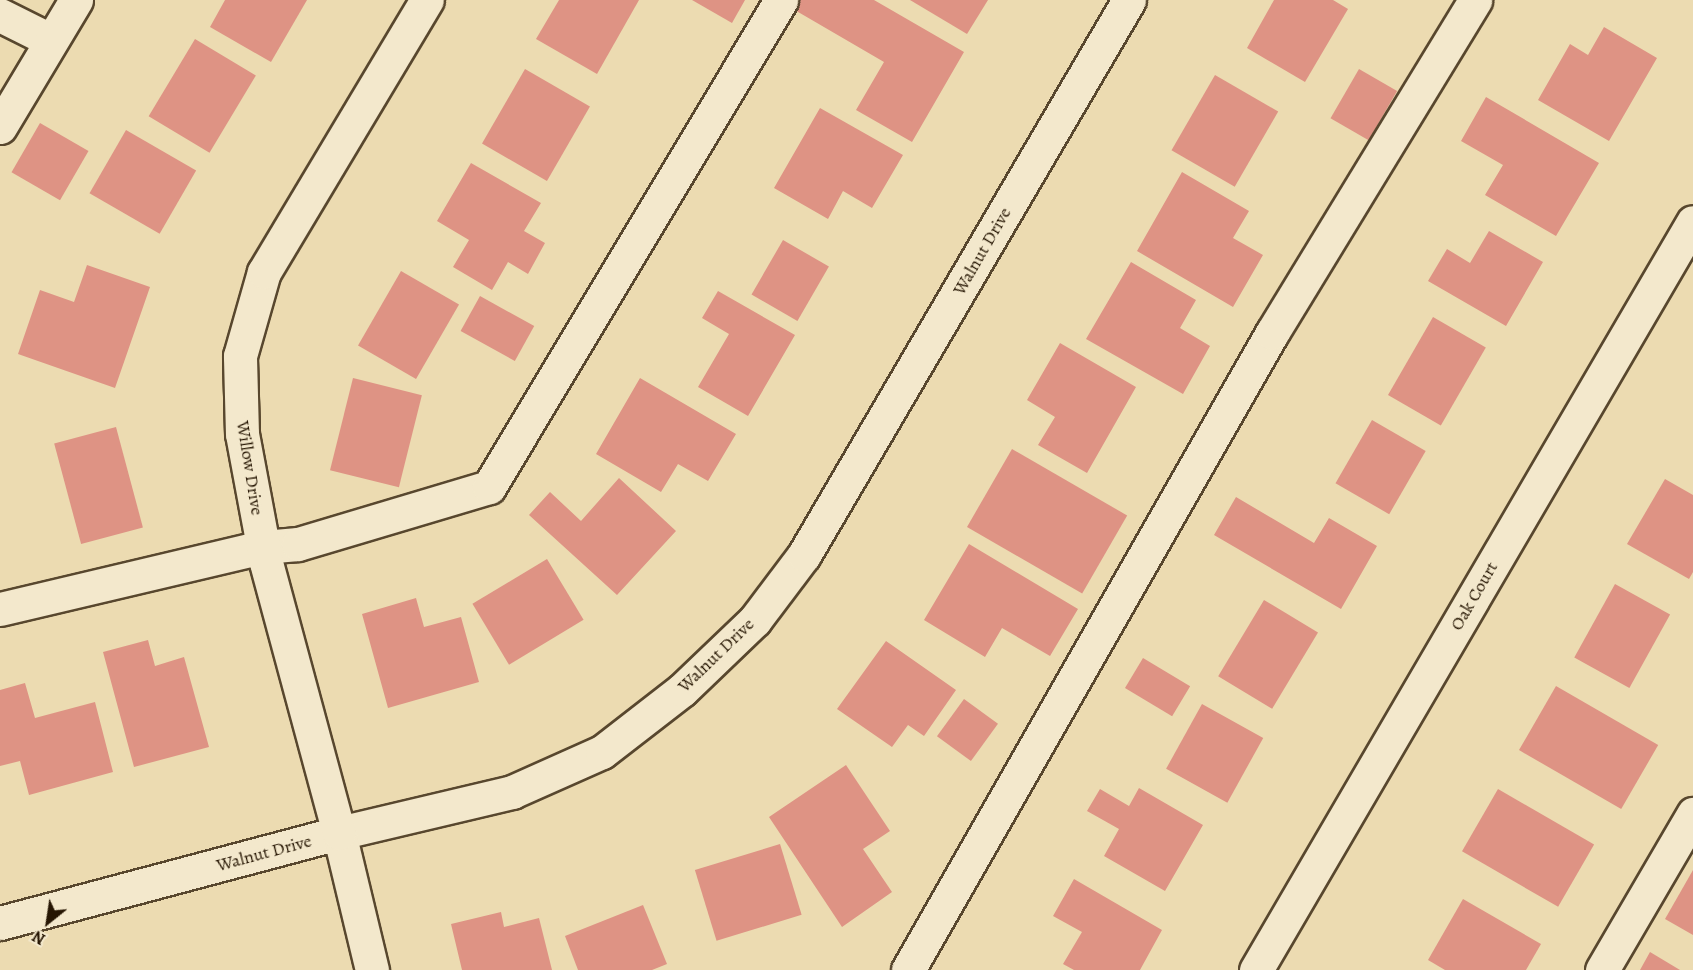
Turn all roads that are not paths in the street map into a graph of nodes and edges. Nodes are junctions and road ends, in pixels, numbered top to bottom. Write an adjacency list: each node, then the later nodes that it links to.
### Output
1 (75, 0): 7 (street)
2 (427, 0): 10 (street, Willow Drive)
3 (781, 0): 10 (street)
4 (1129, 0): 13 (street, Walnut Drive)
5 (1475, 0): 16 (street)
6 (0, 15): 7 (street)
7 (50, 40): 8 (street)
8 (0, 127)
9 (1693, 222): 17 (street, Oak Court)
10 (263, 547): 11 (street); 13 (street, Willow Drive)
11 (0, 609)
12 (1693, 814): 18 (street)
13 (339, 833): 14 (street, Walnut Drive); 15 (street, Willow Drive)
14 (0, 923)
15 (372, 970)
16 (908, 970)
17 (1256, 970)
18 (1602, 970)

